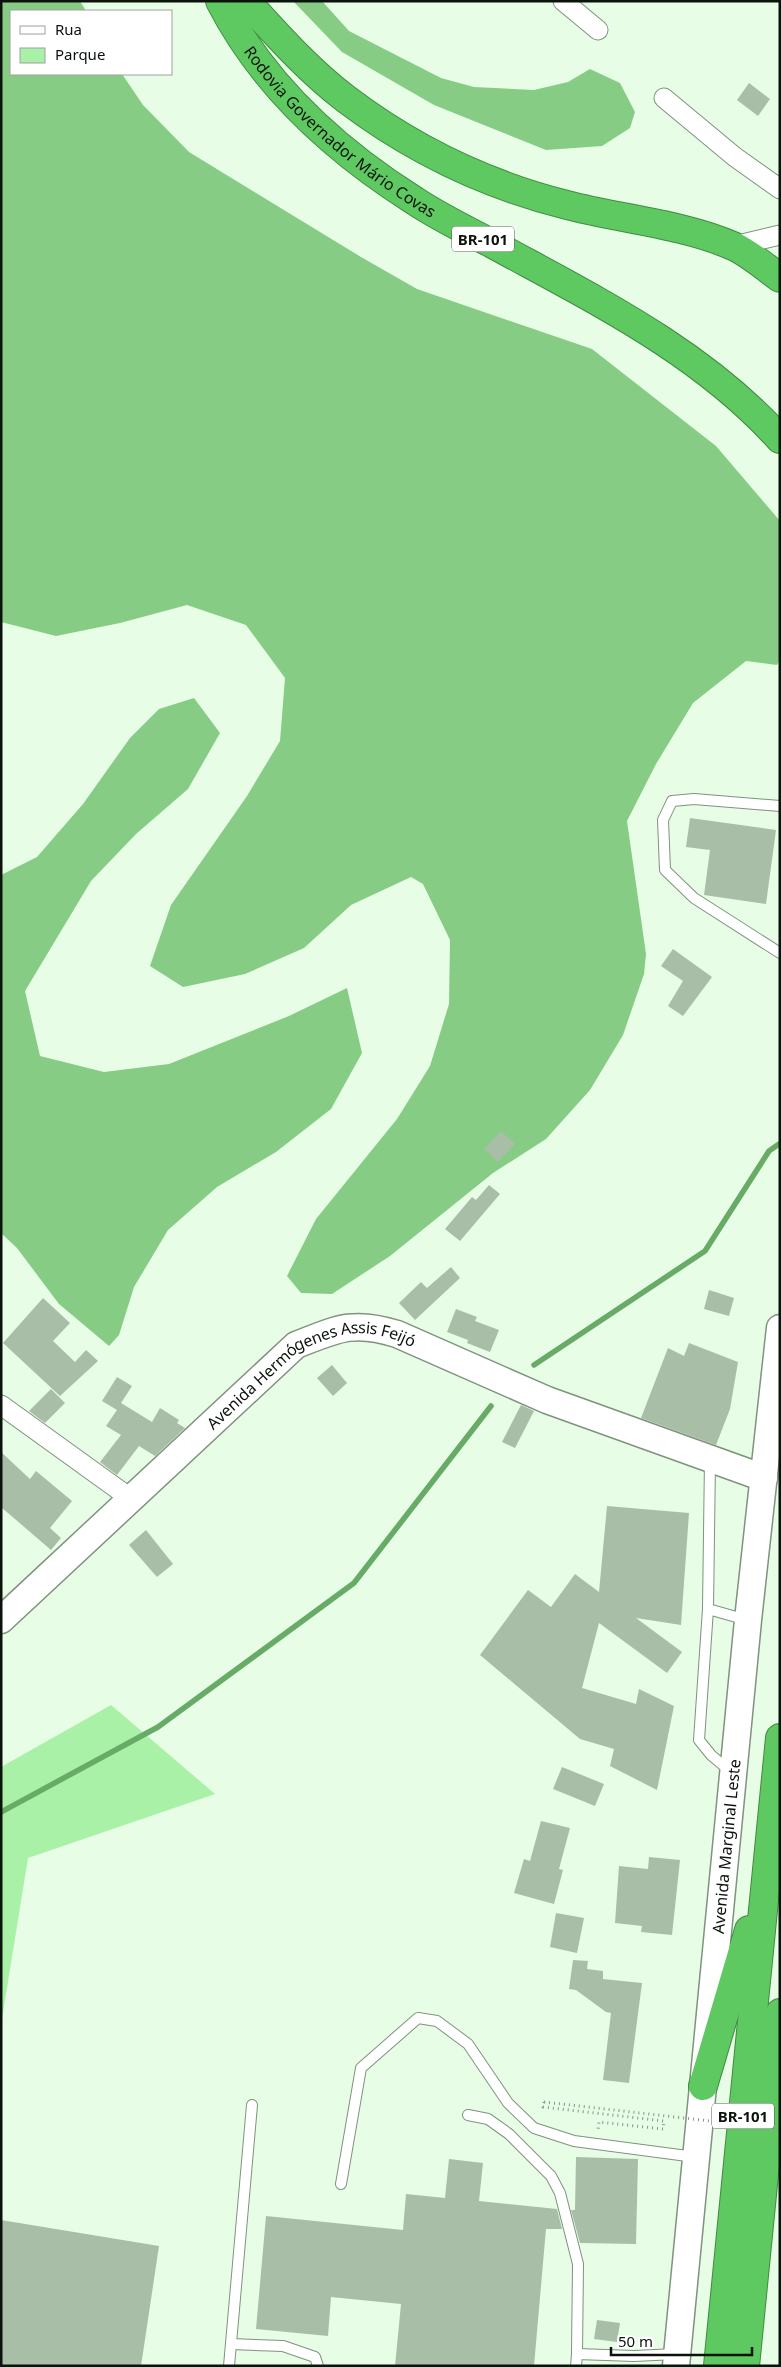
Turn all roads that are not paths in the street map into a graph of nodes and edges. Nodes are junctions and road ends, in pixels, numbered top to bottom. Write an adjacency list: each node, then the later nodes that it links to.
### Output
1 (220, 1): 10 (highway, Rodovia Governador Mário Covas / BR-101)
2 (246, 1): 8 (highway)
3 (563, 1): 4 (street)
4 (598, 30)
5 (664, 98): 6 (street)
6 (780, 189)
7 (780, 235): 8 (street)
8 (734, 246): 9 (highway)
9 (780, 278)
10 (780, 439)
11 (780, 806): 12 (lane)
12 (780, 953)
13 (780, 1328): 16 (main road, Avenida Marginal Leste)
14 (1, 1405): 17 (street)
15 (710, 1459): 16 (main road, Avenida Hermógenes Assis Feijó); 17 (main road, Avenida Hermógenes Assis Feijó); 18 (lane)
16 (764, 1478): 20 (main road, Avenida Marginal Leste)
17 (130, 1498): 19 (main road, Avenida Hermógenes Assis Feijó)
18 (708, 1609): 20 (lane); 22 (lane)
19 (1, 1620)
20 (748, 1620): 22 (main road, Avenida Marginal Leste)
21 (780, 1738): 23 (highway, BR-101)
22 (732, 1774): 26 (main road, Avenida Marginal Leste)
23 (767, 1866): 26 (highway); 37 (highway, BR-101)
24 (780, 2012): 25 (highway, BR-101)
25 (778, 2048): 38 (highway, BR-101)
26 (703, 2086): 29 (main road, Avenida Marginal Leste)
27 (252, 2105): 31 (lane)
28 (468, 2115): 32 (lane)
29 (696, 2157): 30 (lane); 33 (main road, Avenida Marginal Leste)
30 (341, 2184)
31 (231, 2344): 34 (lane); 35 (lane)
32 (576, 2354): 33 (lane); 36 (lane)
33 (676, 2360)
34 (229, 2366)
35 (318, 2366)
36 (576, 2366)
37 (718, 2366)
38 (745, 2366)

